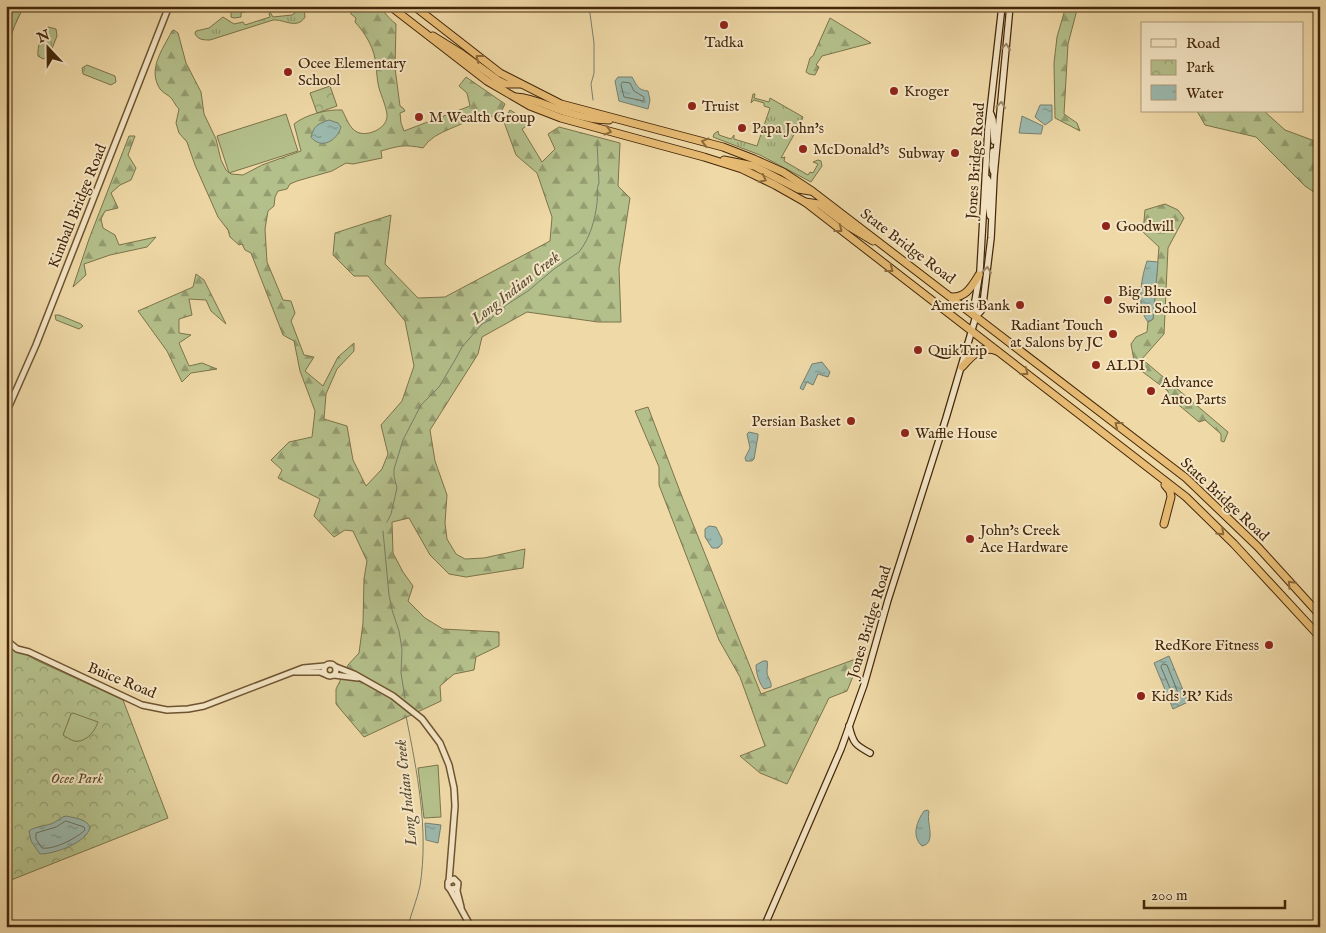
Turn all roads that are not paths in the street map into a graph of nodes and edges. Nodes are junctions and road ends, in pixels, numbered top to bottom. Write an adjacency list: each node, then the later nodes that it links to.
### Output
1 (169, 6): 25 (street, Kimball Bridge Road)
2 (390, 6): 6 (highway, State Bridge Road)
3 (414, 6): 7 (highway, State Bridge Road, one-way to 3)
4 (1002, 6): 9 (main road, Jones Bridge Road)
5 (1010, 6): 13 (main road, Jones Bridge Road, one-way to 5)
6 (419, 29): 7 (highway); 8 (highway, State Bridge Road)
7 (520, 84): 10 (highway, State Bridge Road)
8 (513, 97): 10 (highway); 11 (highway, State Bridge Road, one-way to 11)
9 (990, 111): 12 (main road, Jones Bridge Road); 13 (main road)
10 (622, 120): 14 (highway, State Bridge Road, one-way to 10)
11 (704, 157): 14 (highway); 15 (highway, State Bridge Road, one-way to 15)
12 (986, 175): 16 (main road); 18 (main road, Jones Bridge Road)
13 (994, 176): 16 (main road, Jones Bridge Road)
14 (812, 191): 17 (highway, State Bridge Road)
15 (805, 202): 17 (highway); 21 (highway, State Bridge Road, one-way to 21)
16 (992, 220): 20 (main road, Jones Bridge Road, one-way to 16)
17 (890, 249): 19 (highway, State Bridge Road)
18 (979, 275): 19 (highway); 20 (main road, Jones Bridge Road)
19 (951, 296): 20 (highway, State Bridge Road)
20 (976, 316): 21 (highway); 22 (main road, Jones Bridge Road); 28 (highway, State Bridge Road, one-way to 20)
21 (962, 323): 22 (highway, State Bridge Road)
22 (972, 331): 23 (highway, State Bridge Road); 24 (main road, Jones Bridge Road)
23 (999, 352): 24 (highway); 26 (highway, State Bridge Road, one-way to 26)
24 (962, 367): 37 (main road, Jones Bridge Road)
25 (6, 413)
26 (1136, 458): 27 (highway, State Bridge Road); 29 (highway, State Bridge Road, one-way to 29)
27 (1164, 524)
28 (1320, 615)
29 (1320, 637)
30 (6, 640): 33 (street, Buice Road)
31 (325, 666): 32 (street, Buice Road); 33 (street, Buice Road); 34 (street)
32 (336, 667): 35 (street); 36 (street, Buice Road)
33 (292, 672): 34 (street, Buice Road)
34 (325, 674): 35 (street, Buice Road)
35 (334, 674): 36 (street, Buice Road)
36 (359, 678): 39 (street, Buice Road)
37 (849, 726): 38 (main road); 46 (main road, Jones Bridge Road)
38 (870, 753)
39 (451, 870): 40 (street, Buice Road); 41 (street, Buice Road)
40 (456, 880): 41 (street); 42 (street, Buice Road)
41 (449, 881): 43 (street, Buice Road)
42 (457, 888): 43 (street); 44 (street, Buice Road)
43 (449, 889): 44 (street, Buice Road)
44 (461, 907): 45 (street, Buice Road)
45 (471, 927)
46 (764, 927)

